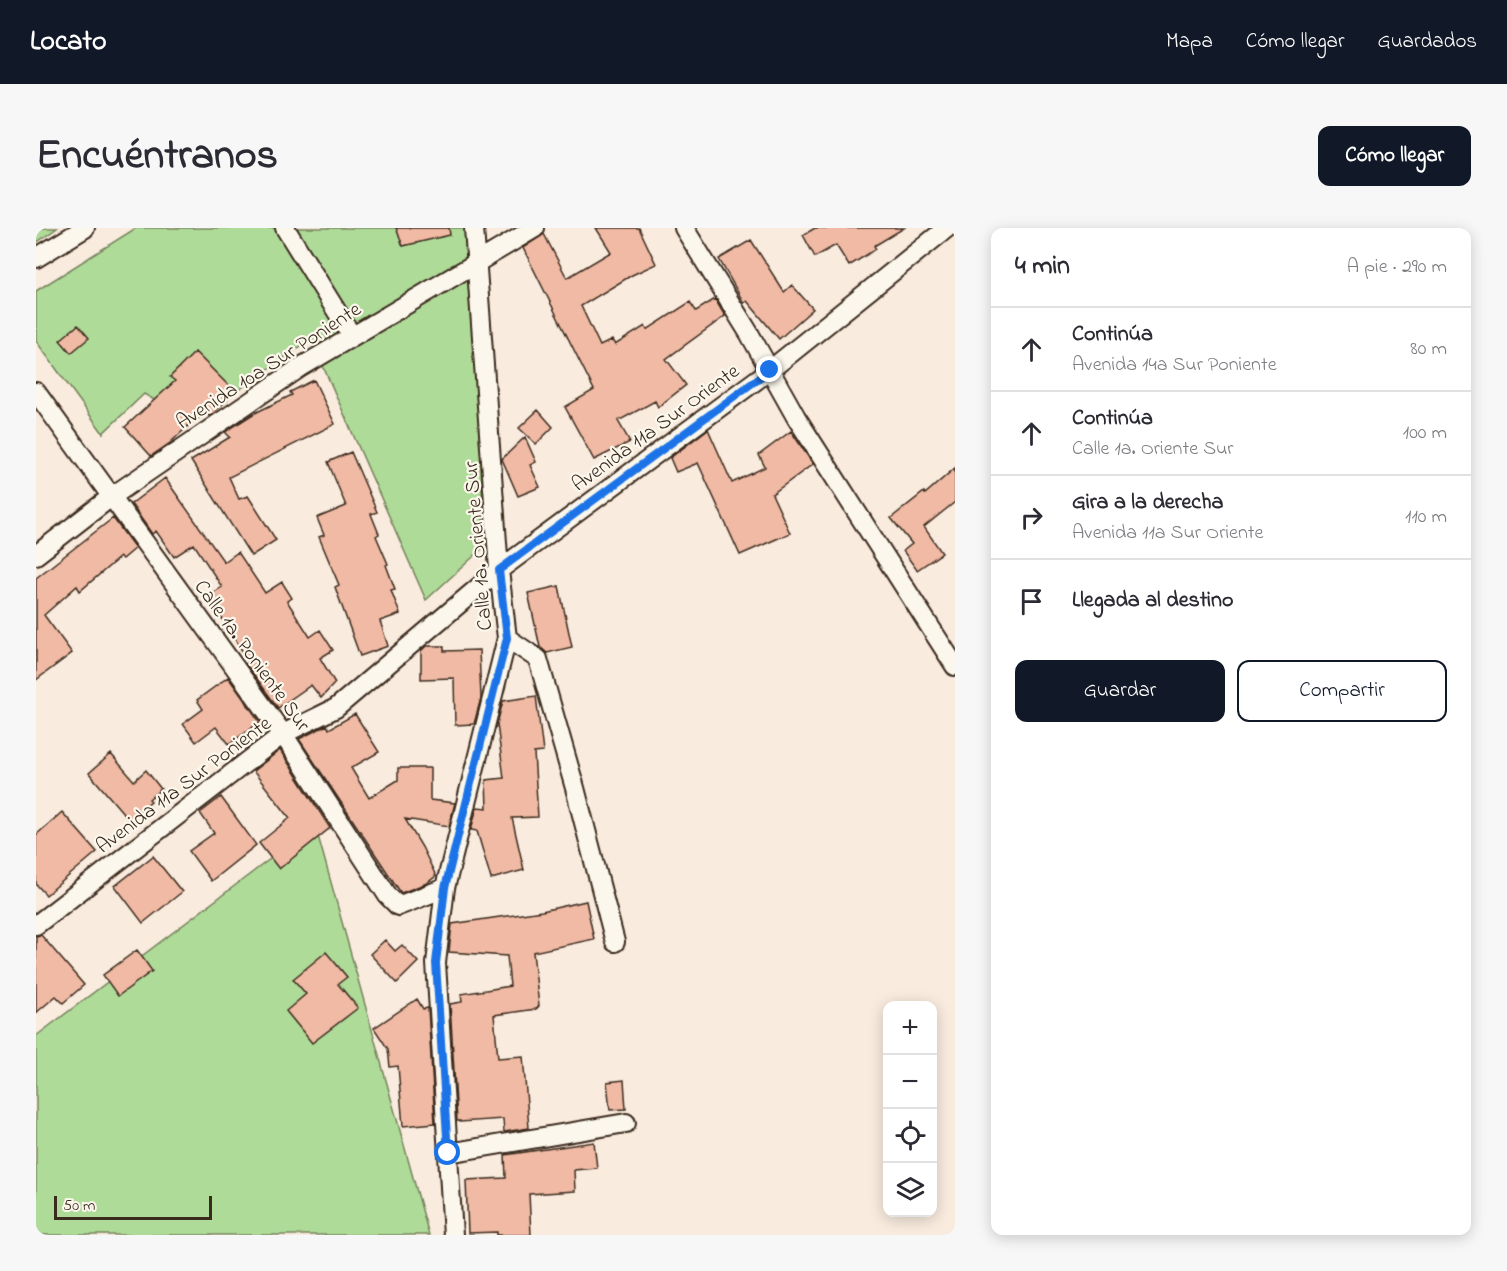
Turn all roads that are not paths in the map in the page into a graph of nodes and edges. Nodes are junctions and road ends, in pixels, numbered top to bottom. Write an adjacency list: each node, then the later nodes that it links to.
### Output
1 (85, 228): 7 (street)
2 (285, 228): 9 (street)
3 (474, 228): 8 (street, Calle 1a. Oriente Sur)
4 (535, 228): 8 (street, Avenida 10a Sur Poniente)
5 (684, 228): 10 (street)
6 (947, 228): 10 (street, Avenida 11a Sur Oriente)
7 (36, 258)
8 (477, 262): 9 (street, Avenida 10a Sur Poniente); 14 (street, Calle 1a. Oriente Sur)
9 (352, 336): 12 (street, Avenida 10a Sur Poniente)
10 (770, 370): 14 (street, Avenida 11a Sur Oriente); 16 (street)
11 (36, 392): 12 (street, Calle 1a. Poniente Sur)
12 (111, 497): 13 (street, Avenida 10a Sur Poniente); 17 (street, Calle 1a. Poniente Sur)
13 (36, 555)
14 (499, 570): 15 (street, Calle 1a. Oriente Sur); 17 (street, Avenida 11a Sur Poniente)
15 (507, 638): 18 (street, Calle 1a. Oriente Sur); 20 (street)
16 (955, 666)
17 (283, 734): 18 (street, Calle 1a. Poniente Sur); 19 (street, Avenida 11a Sur Poniente)
18 (445, 888): 22 (street, Calle 1a. Oriente Sur)
19 (37, 922)
20 (615, 942)
21 (626, 1123): 22 (street)
22 (448, 1153): 23 (street, Calle 1a. Oriente Sur)
23 (453, 1235)

